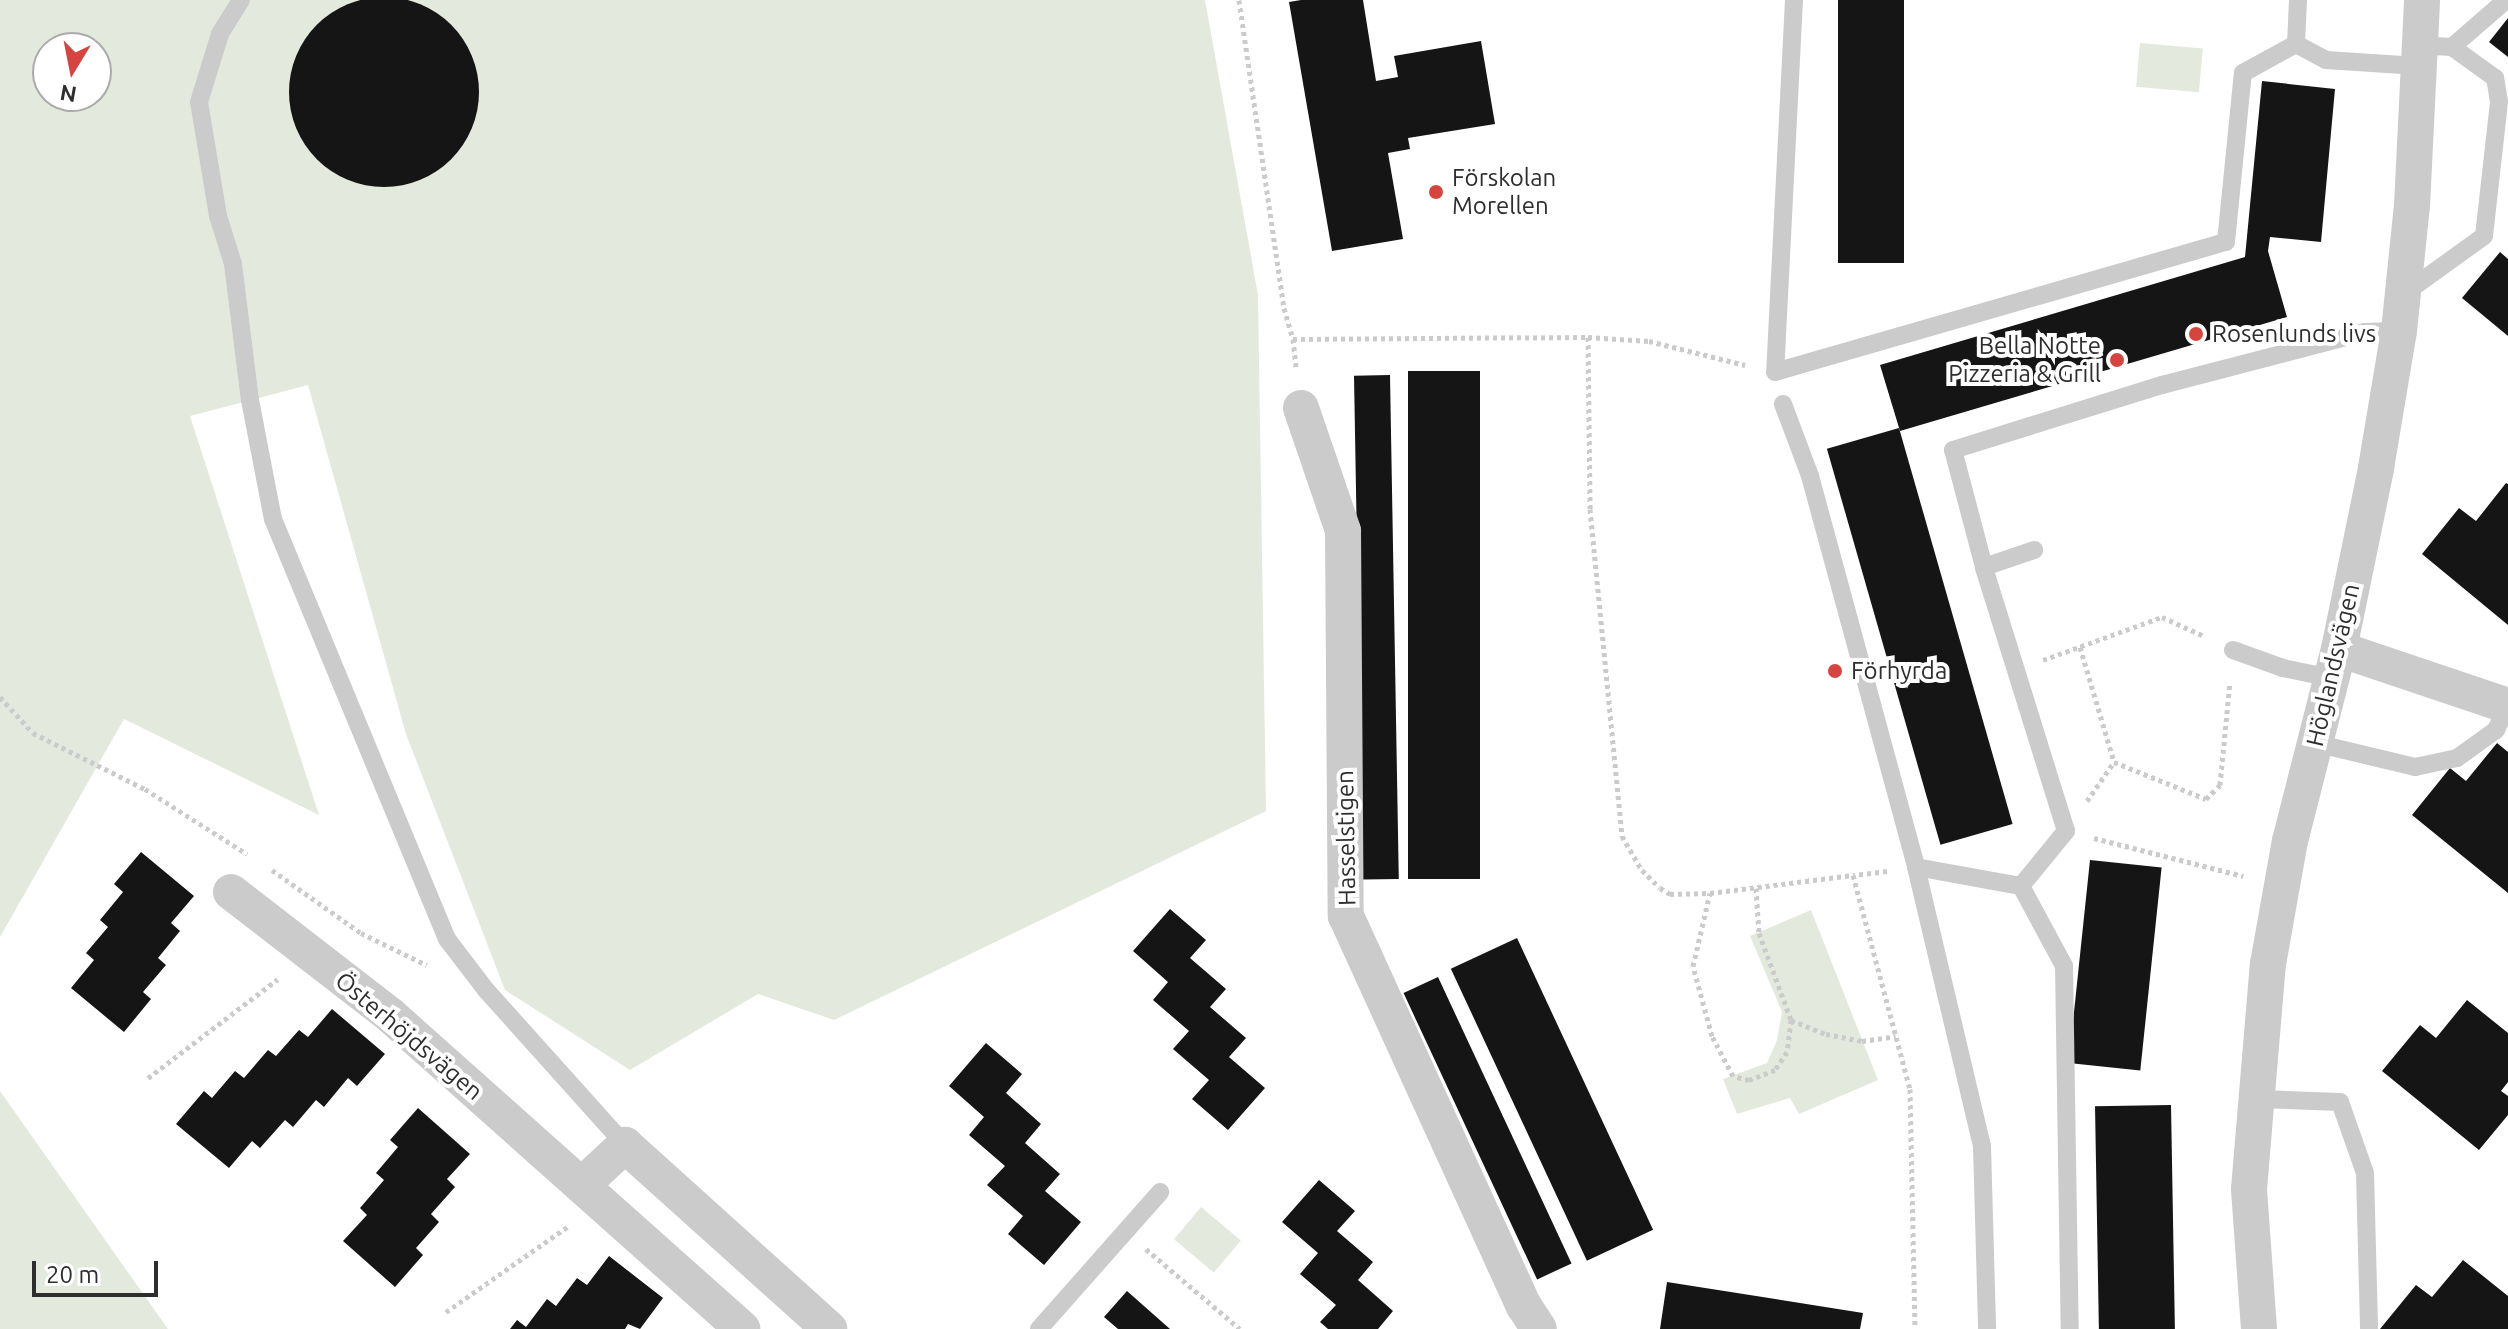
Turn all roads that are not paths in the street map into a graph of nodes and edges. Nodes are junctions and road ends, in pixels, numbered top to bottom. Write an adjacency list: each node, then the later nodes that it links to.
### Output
1 (241, 0): 22 (lane)
2 (1794, 0): 6 (lane)
3 (2298, 0): 6 (lane)
4 (2422, 0): 7 (street, Höglandsvägen)
5 (2506, 0): 7 (lane)
6 (2296, 44): 7 (lane)
7 (2430, 53): 8 (street, Höglandsvägen); 8 (lane)
8 (2403, 295): 9 (street, Höglandsvägen)
9 (2399, 331): 13 (lane); 15 (street, Höglandsvägen)
10 (1783, 404): 18 (lane)
11 (1301, 408): 28 (street, Hasselstigen)
12 (2034, 550): 13 (lane)
13 (1984, 567): 19 (lane)
14 (2233, 650): 15 (lane)
15 (2335, 664): 16 (street); 17 (street, Höglandsvägen)
16 (2508, 706): 17 (lane)
17 (2315, 743): 21 (street, Höglandsvägen)
18 (1916, 867): 19 (lane); 29 (lane)
19 (2021, 886): 30 (lane)
20 (231, 892): 24 (street, Österhöjdsvägen)
21 (2259, 1099): 31 (street, Höglandsvägen); 32 (lane)
22 (625, 1145): 24 (street); 26 (street)
23 (1160, 1192): 27 (lane)
24 (590, 1195): 25 (street, Österhöjdsvägen)
25 (742, 1329)
26 (829, 1329)
27 (1039, 1329)
28 (1539, 1329)
29 (1987, 1329)
30 (2070, 1329)
31 (2259, 1329)
32 (2369, 1329)

